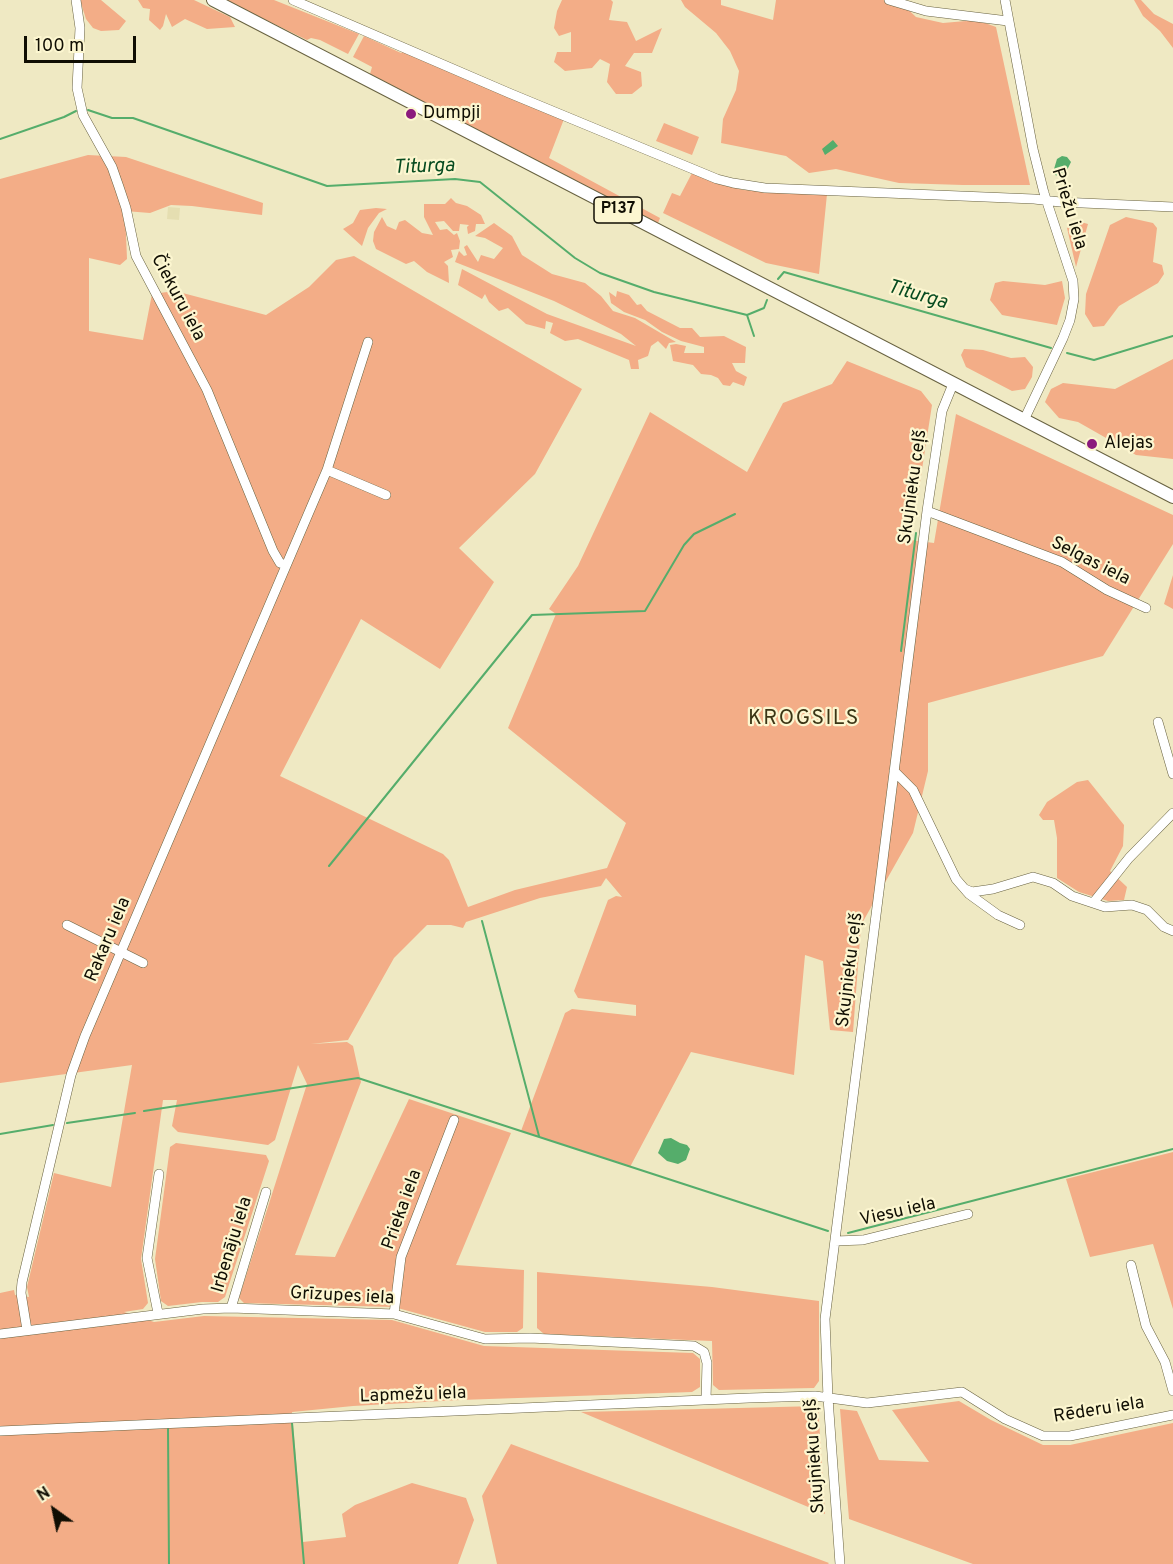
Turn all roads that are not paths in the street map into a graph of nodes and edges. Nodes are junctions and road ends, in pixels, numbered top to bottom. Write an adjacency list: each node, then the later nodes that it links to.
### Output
1 (76, 0): 16 (street, Čiekuru iela)
2 (213, 0): 10 (main road, P137)
3 (293, 0): 7 (street)
4 (889, 0): 6 (street)
5 (1005, 0): 6 (street, Priežu iela)
6 (1008, 21): 7 (street, Priežu iela)
7 (1046, 201): 8 (street); 11 (street, Priežu iela)
8 (1173, 207)
9 (368, 342): 12 (street, Rakaru iela)
10 (953, 384): 11 (main road, P137); 15 (street, Skujnieku ceļš)
11 (1024, 420): 14 (main road, P137)
12 (327, 470): 13 (street); 16 (street, Rakaru iela)
13 (386, 495)
14 (1173, 497)
15 (927, 511): 17 (street, Selgas iela); 19 (street, Skujnieku ceļš)
16 (286, 565): 27 (street, Rakaru iela)
17 (1146, 608)
18 (1158, 722): 20 (street)
19 (894, 771): 22 (street); 33 (street, Skujnieku ceļš)
20 (1173, 774)
21 (1173, 813): 23 (street)
22 (965, 889): 23 (street); 25 (street)
23 (1093, 903): 26 (street)
24 (67, 925): 27 (street)
25 (1020, 925)
26 (1173, 931)
27 (122, 952): 28 (street); 38 (street, Rakaru iela)
28 (143, 963)
29 (454, 1120): 37 (street, Prieka iela)
30 (159, 1174): 36 (street)
31 (266, 1192): 35 (street, Irbenāju iela)
32 (968, 1214): 33 (street, Viesu iela)
33 (835, 1241): 41 (street, Skujnieku ceļš)
34 (1131, 1265): 40 (street)
35 (231, 1308): 36 (street, Grīzupes iela); 37 (street, Grīzupes iela)
36 (158, 1313): 38 (street, Grīzupes iela)
37 (393, 1314): 42 (street, Grīzupes iela)
38 (27, 1330): 39 (street, Grīzupes iela)
39 (0, 1334)
40 (1173, 1392)
41 (828, 1398): 42 (street, Lapmežu iela); 43 (street, Rēderu iela); 45 (street, Skujnieku ceļš)
42 (706, 1400): 44 (street, Lapmežu iela)
43 (1173, 1415)
44 (0, 1431)
45 (840, 1564)

